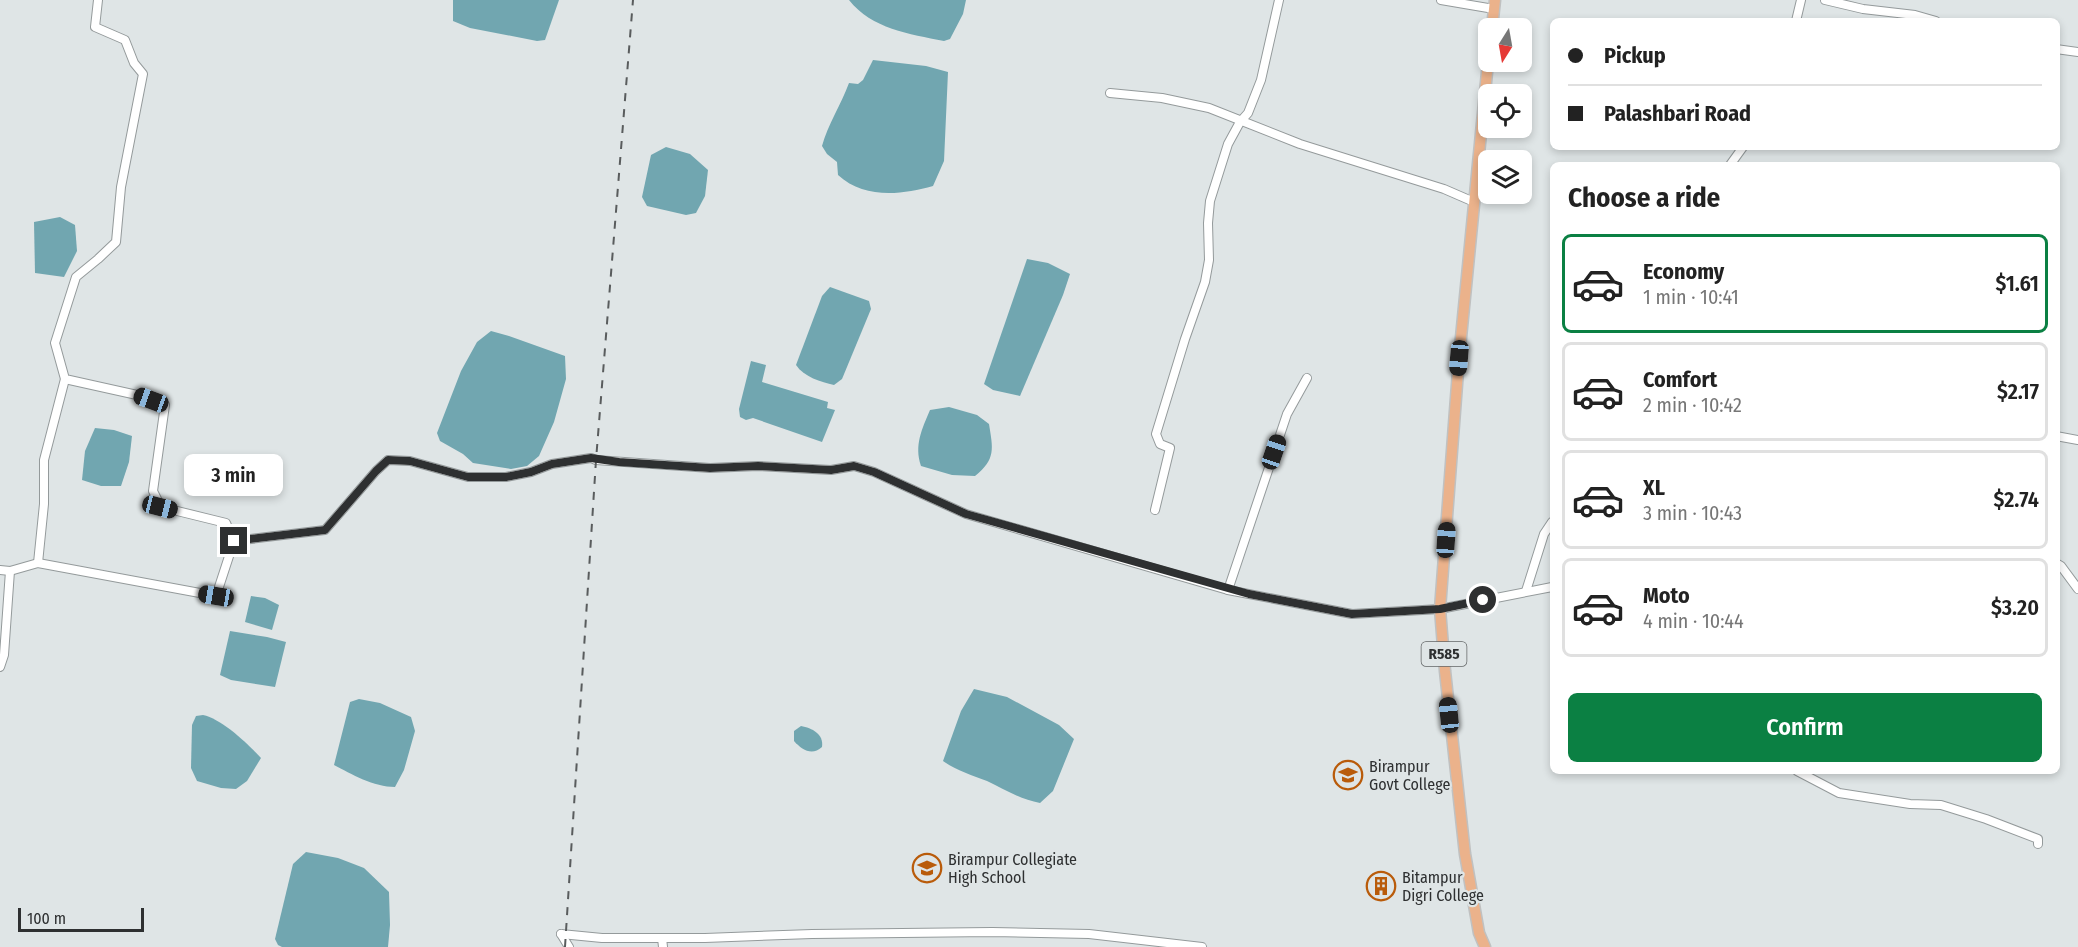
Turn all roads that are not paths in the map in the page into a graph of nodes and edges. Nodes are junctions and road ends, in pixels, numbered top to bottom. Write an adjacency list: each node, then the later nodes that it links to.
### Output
1 (98, 0): 16 (street)
2 (1279, 0): 13 (street)
3 (1441, 0): 6 (street)
4 (1802, 0): 7 (street)
5 (1825, 0): 8 (street)
6 (1494, 5)
7 (1797, 18)
8 (1926, 18)
9 (2060, 50): 10 (street)
10 (2078, 52)
11 (1487, 72): 14 (main road, R585)
12 (1110, 93): 13 (street)
13 (1240, 122): 14 (street); 19 (street)
14 (1474, 202): 29 (main road, R585)
15 (1306, 378): 27 (street)
16 (64, 379): 21 (street); 22 (street)
17 (2060, 437): 18 (street)
18 (2078, 440)
19 (1155, 510)
20 (1550, 525): 28 (street)
21 (234, 541): 22 (street); 27 (street)
22 (38, 563): 24 (street)
23 (2060, 565): 26 (street)
24 (5, 571): 30 (street)
25 (1550, 587): 28 (street)
26 (2078, 589)
27 (1228, 590): 29 (street)
28 (1526, 591): 29 (street)
29 (1440, 609): 37 (main road, R585)
30 (0, 667)
31 (1803, 774): 32 (street)
32 (2038, 844)
33 (663, 942): 34 (street); 35 (street)
34 (569, 947)
35 (1197, 947): 36 (street)
36 (1202, 947)
37 (1485, 947)

